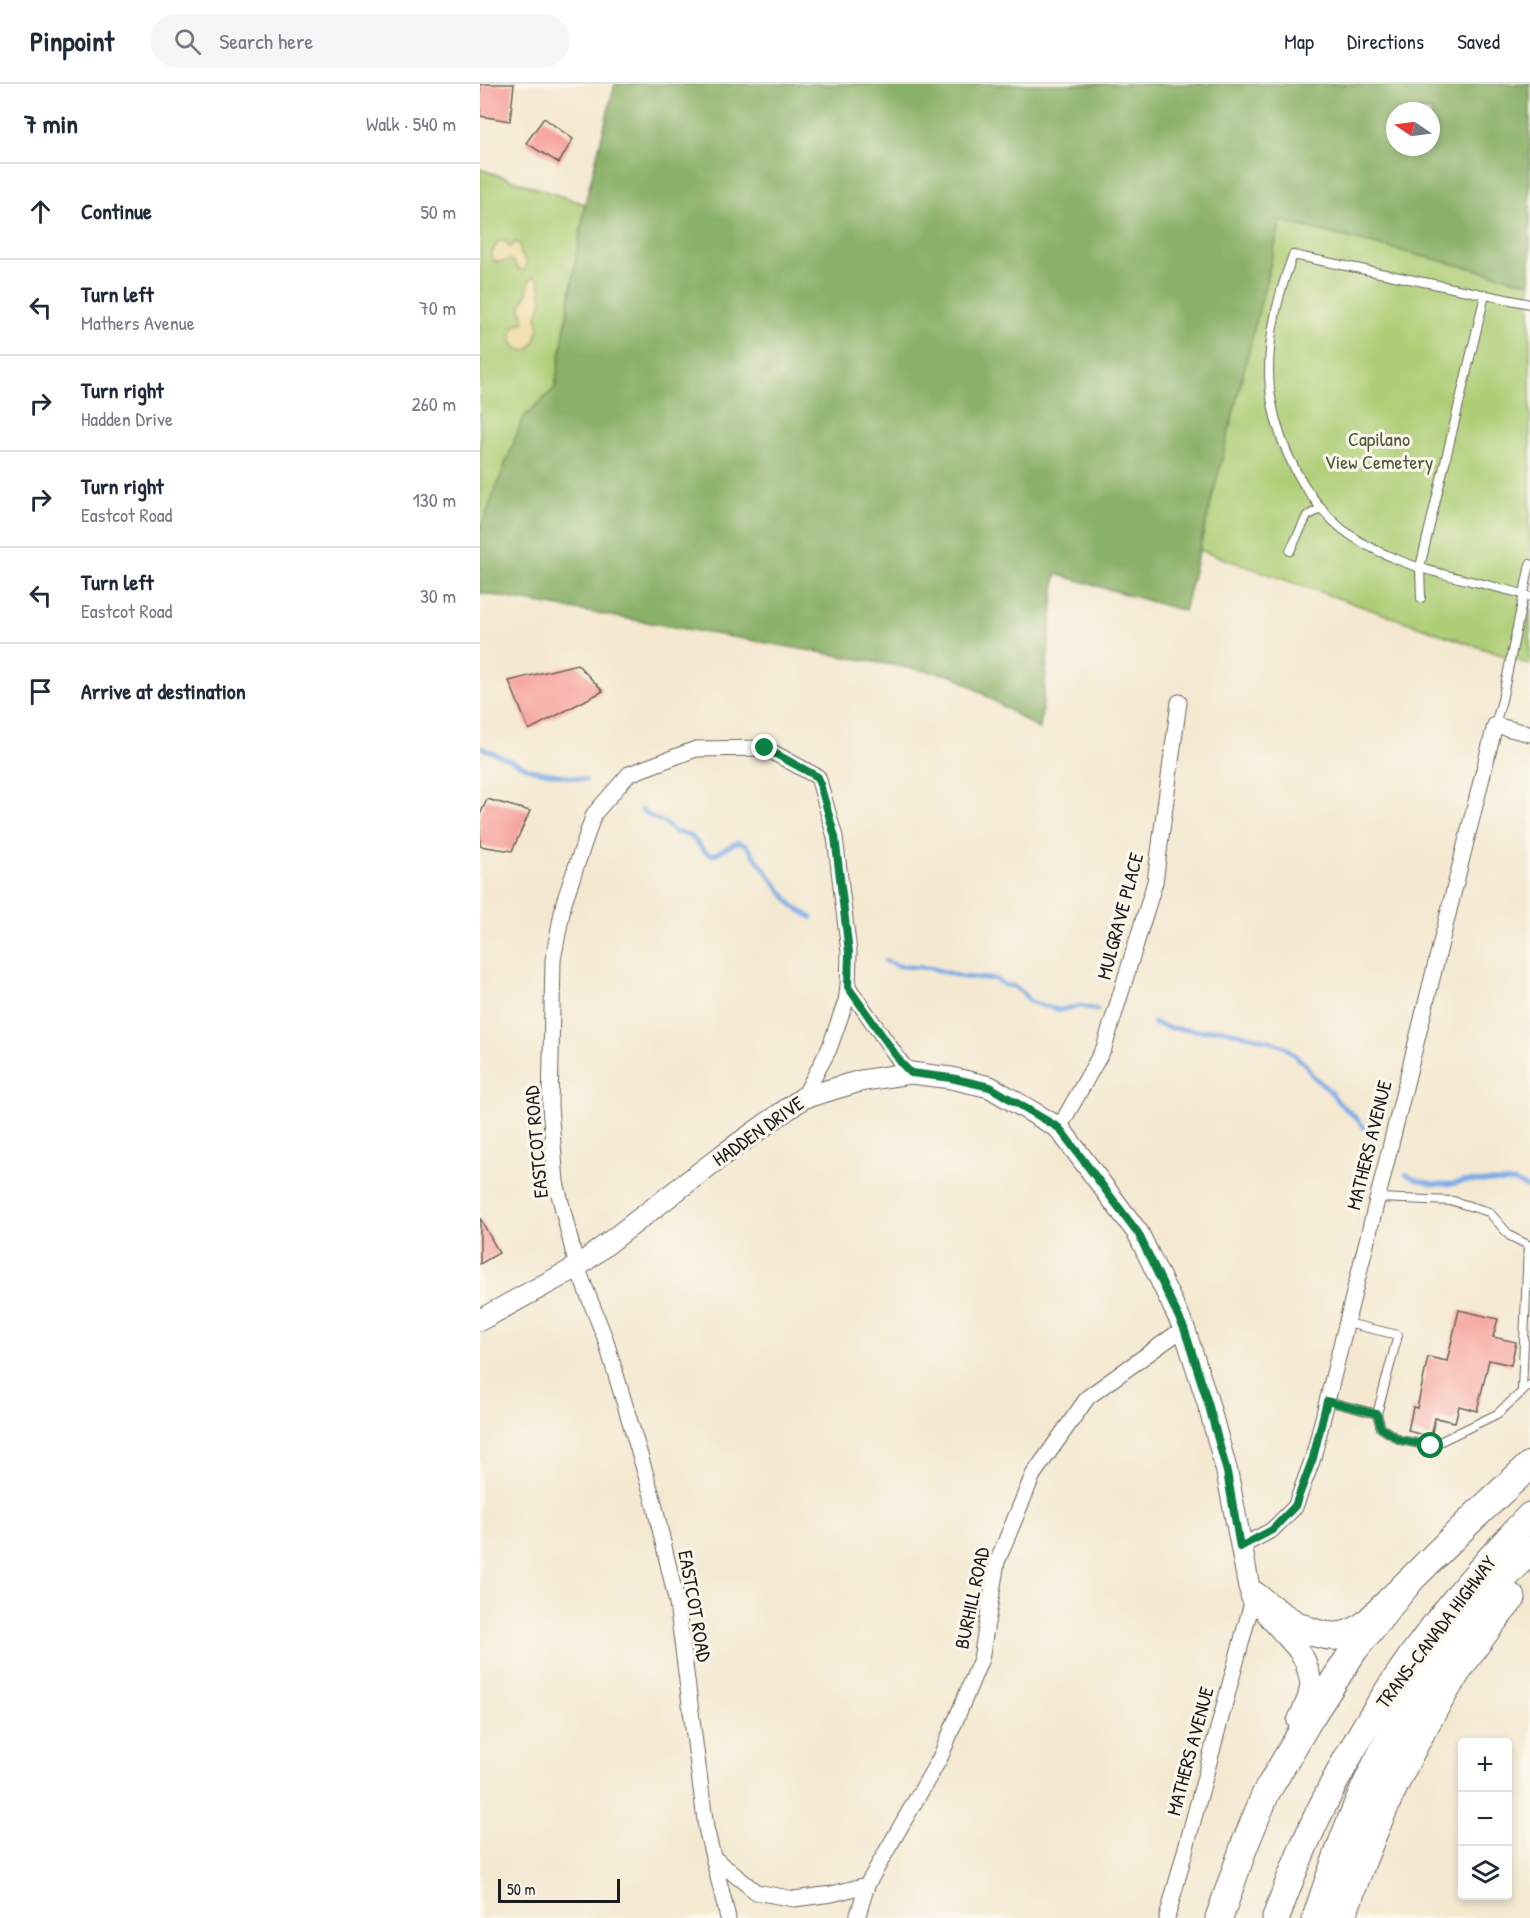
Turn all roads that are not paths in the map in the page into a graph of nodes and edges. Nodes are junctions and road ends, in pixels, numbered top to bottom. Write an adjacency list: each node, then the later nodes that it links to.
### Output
1 (1485, 295): 2 (lane); 3 (lane); 6 (lane)
2 (1530, 304)
3 (1322, 508): 4 (lane); 6 (lane)
4 (1290, 551)
5 (1530, 564): 7 (lane)
6 (1420, 567): 7 (lane); 8 (lane)
7 (1527, 596): 10 (lane)
8 (1421, 598)
9 (1179, 702): 15 (street, MULGRAVE PLACE)
10 (1495, 725): 11 (street); 16 (street, MATHERS AVENUE)
11 (1530, 734)
12 (848, 987): 13 (street); 14 (street, EASTCOT ROAD); 18 (street, EASTCOT ROAD)
13 (911, 1073): 14 (street, HADDEN DRIVE); 15 (street, HADDEN DRIVE)
14 (802, 1098): 18 (street, HADDEN DRIVE)
15 (1059, 1128): 21 (street, HADDEN DRIVE)
16 (1378, 1198): 17 (lane); 20 (street, MATHERS AVENUE)
17 (1529, 1245): 23 (lane)
18 (577, 1267): 19 (street, HADDEN DRIVE); 34 (street, EASTCOT ROAD)
19 (480, 1320)
20 (1347, 1323): 24 (street, MATHERS AVENUE); 25 (lane)
21 (1184, 1328): 28 (street, HADDEN DRIVE); 35 (street, BURHILL ROAD)
22 (1530, 1385): 23 (lane)
23 (1522, 1390): 25 (lane)
24 (1327, 1401): 25 (lane); 28 (street, MATHERS AVENUE)
25 (1377, 1414)
26 (1530, 1465): 31 (highway)
27 (1530, 1516): 40 (highway, TRANS-CANADA HIGHWAY)
28 (1240, 1547): 32 (street, HADDEN DRIVE)
29 (1530, 1550): 41 (highway, TRANS-CANADA HIGHWAY)
30 (1530, 1576): 42 (highway)
31 (1409, 1582): 32 (highway); 33 (highway)
32 (1254, 1595): 33 (street, HADDEN DRIVE); 38 (street, MATHERS AVENUE)
33 (1266, 1793): 39 (highway)
34 (714, 1858): 35 (street); 36 (street, EASTCOT ROAD)
35 (867, 1886): 37 (street, BURHILL ROAD)
36 (728, 1918)
37 (857, 1918)
38 (1167, 1918)
39 (1219, 1918)
40 (1276, 1918)
41 (1316, 1918)
42 (1342, 1918)

